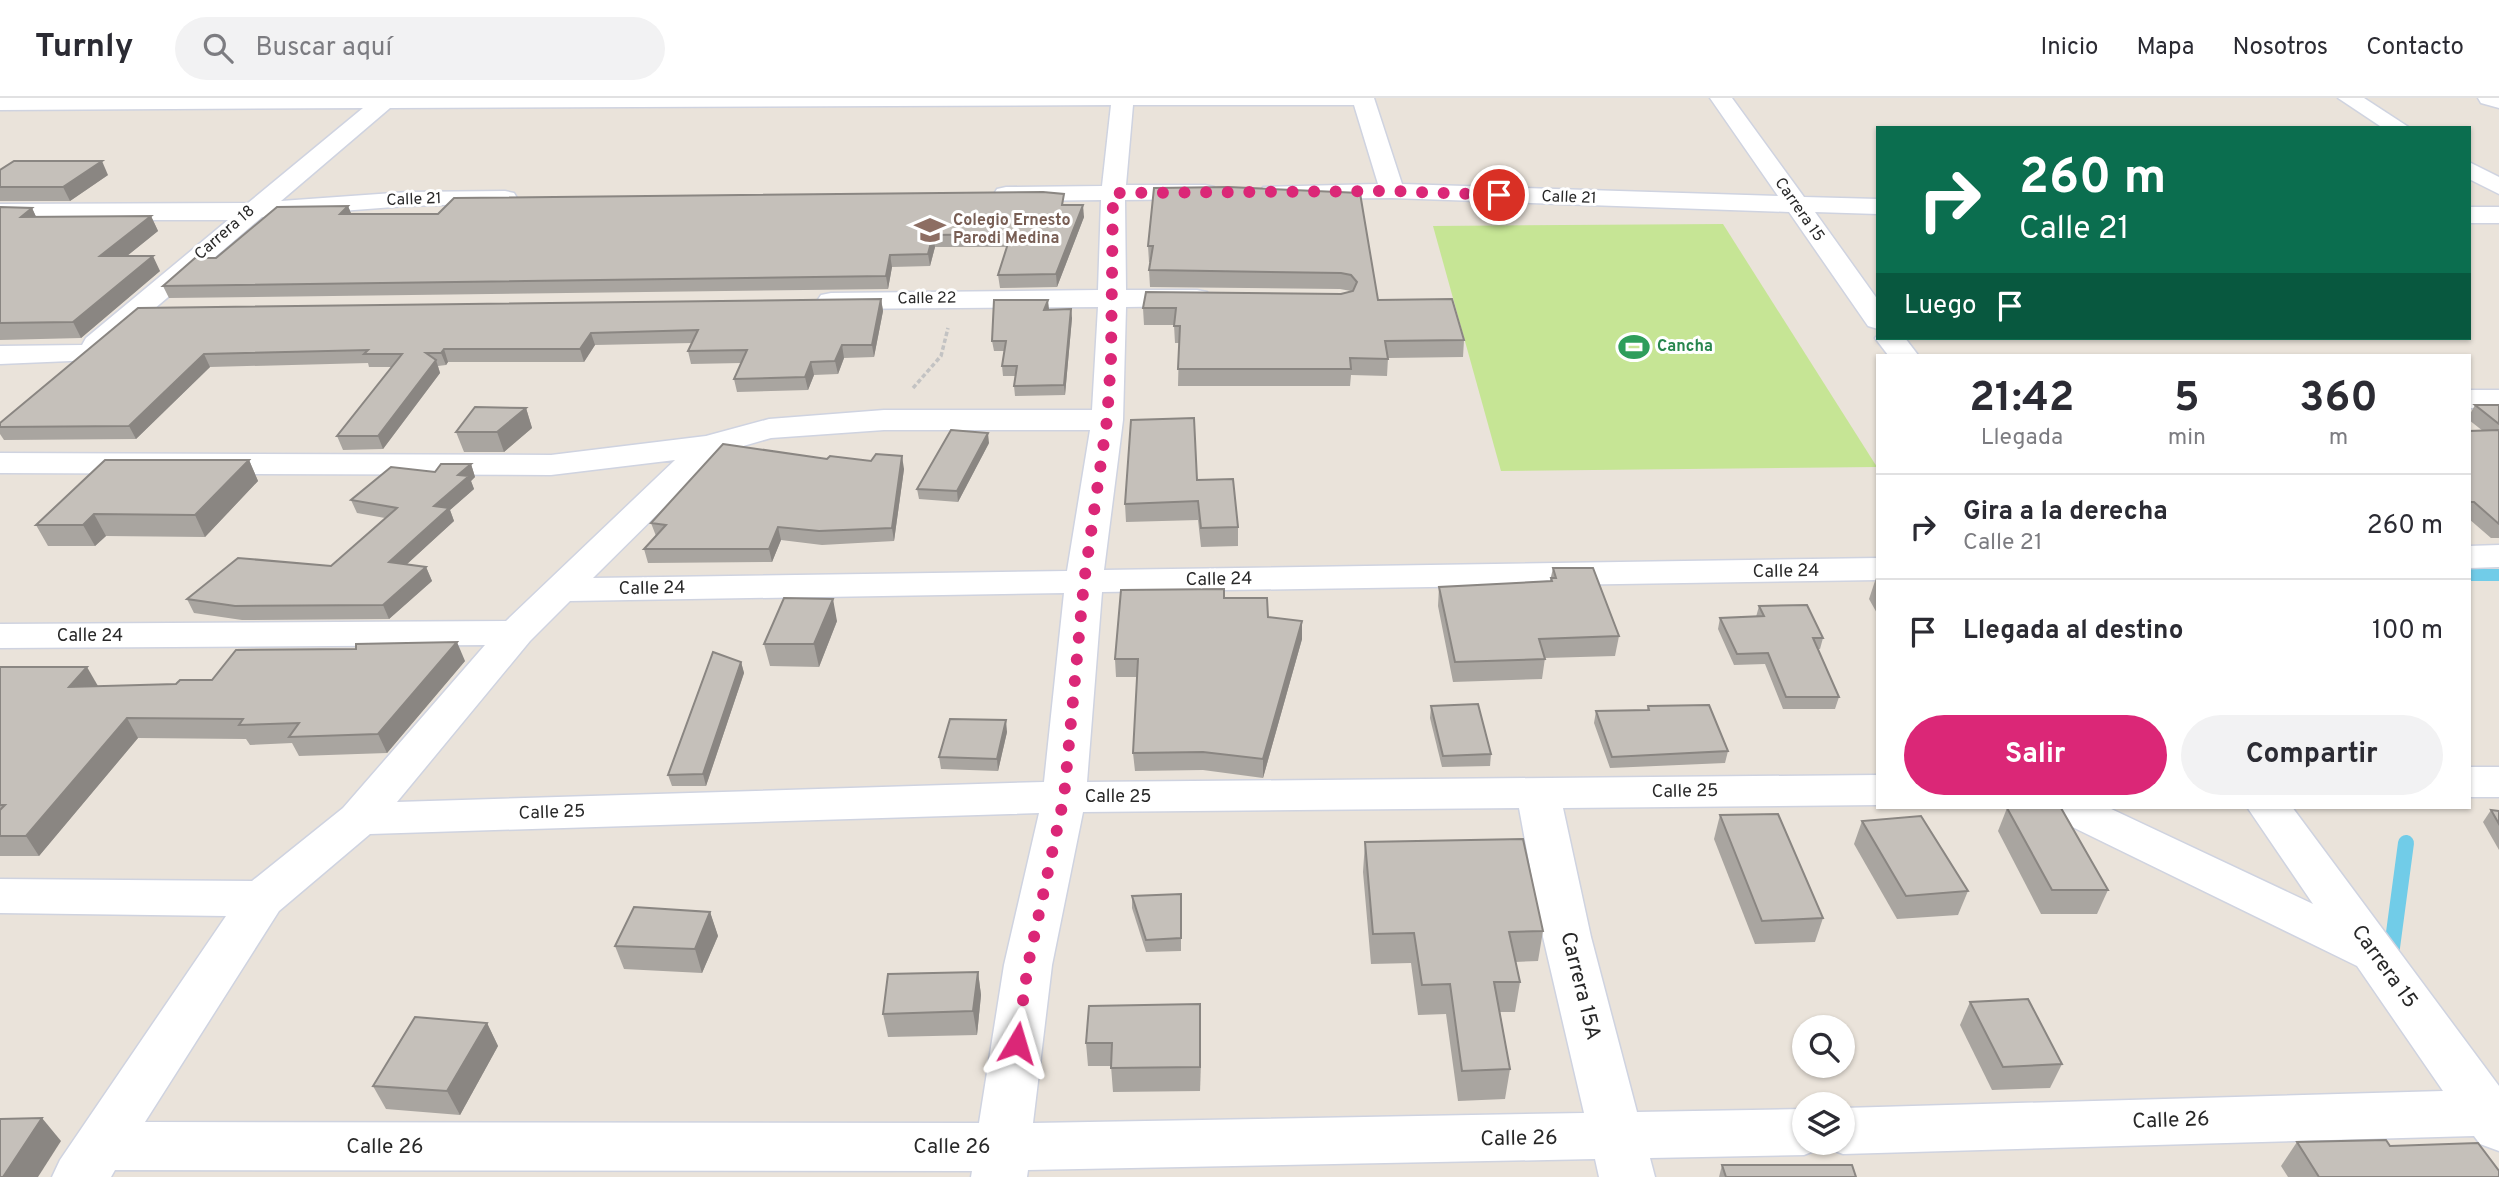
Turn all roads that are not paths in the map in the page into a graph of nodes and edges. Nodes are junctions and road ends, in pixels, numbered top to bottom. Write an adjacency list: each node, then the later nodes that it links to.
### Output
1 (1361, 98): 6 (street); 14 (street)
2 (1721, 98): 20 (street, Carrera 15)
3 (2349, 98): 11 (street)
4 (2489, 98): 10 (street)
5 (1092, 99): 6 (street); 7 (street)
6 (1123, 99): 17 (street)
7 (815, 100): 9 (street)
8 (1, 101): 9 (street)
9 (385, 101): 22 (street, Carrera 18)
10 (2499, 101)
11 (2396, 126)
12 (2471, 170): 13 (street)
13 (2499, 187)
14 (1391, 191): 16 (street, Calle 21); 20 (street, Calle 21)
15 (1224, 192): 17 (street)
16 (1252, 192)
17 (1113, 193): 18 (street); 26 (street)
18 (988, 194)
19 (532, 198): 22 (street, Calle 21)
20 (1795, 206): 21 (street, Calle 21); 31 (street, Carrera 15)
21 (1876, 207)
22 (251, 211): 23 (street, Calle 21); 29 (street, Carrera 18)
23 (0, 212)
24 (2471, 215): 25 (street)
25 (2499, 215)
26 (1110, 297): 27 (street, Calle 22); 28 (street, Calle 22); 39 (street)
27 (1219, 298)
28 (803, 301)
29 (136, 310): 30 (street); 33 (street, Carrera 18)
30 (177, 310)
31 (1876, 317)
32 (1892, 340): 34 (street)
33 (84, 354): 35 (street); 36 (street, Carrera 18)
34 (1902, 354)
35 (0, 355)
36 (52, 381)
37 (2471, 399): 38 (street)
38 (2499, 399)
39 (1107, 420): 40 (street); 45 (street)
40 (708, 446): 41 (street); 46 (street)
41 (0, 463)
42 (2471, 556): 43 (street)
43 (2499, 556)
44 (1876, 569): 45 (street, Calle 24)
45 (1084, 582): 46 (street, Calle 24); 53 (street)
46 (561, 590): 47 (street)
47 (516, 633): 48 (street, Calle 24); 56 (street)
48 (0, 636)
49 (2471, 782): 50 (street)
50 (2499, 782)
51 (1876, 790): 52 (street, Calle 25)
52 (1538, 793): 53 (street, Calle 25); 63 (street, Carrera 15A)
53 (1064, 797): 56 (street, Calle 25); 65 (street)
54 (2073, 809): 59 (street)
55 (2270, 809): 59 (street, Carrera 15)
56 (359, 819): 58 (street)
57 (0, 896): 58 (street)
58 (262, 899): 64 (street)
59 (2375, 955): 60 (street, Carrera 15)
60 (2495, 1117): 61 (street, Calle 26)
61 (1855, 1131)
62 (1792, 1134): 63 (street, Calle 26)
63 (1623, 1157): 65 (street, Calle 26)
64 (90, 1162): 65 (street, Calle 26)
65 (1001, 1162)

